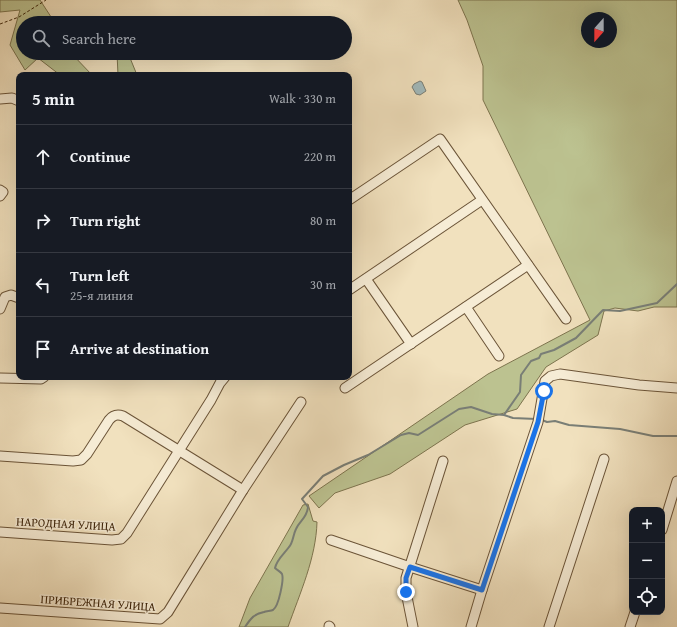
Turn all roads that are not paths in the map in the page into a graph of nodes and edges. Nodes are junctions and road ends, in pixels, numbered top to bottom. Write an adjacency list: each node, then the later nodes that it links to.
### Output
1 (0, 99): 2 (street)
2 (16, 100)
3 (0, 190): 4 (street)
4 (0, 196)
5 (352, 198): 6 (street)
6 (482, 200): 7 (street); 8 (street)
7 (528, 265): 11 (street); 13 (street)
8 (366, 279): 9 (street); 14 (street)
9 (352, 288)
10 (16, 297): 12 (street)
11 (466, 307): 14 (street); 15 (street)
12 (0, 309)
13 (566, 319)
14 (411, 344): 19 (street)
15 (499, 356)
16 (0, 378): 17 (street)
17 (16, 378)
18 (222, 380): 22 (street)
19 (345, 388)
20 (677, 388): 32 (street)
21 (301, 402): 27 (street)
22 (179, 450): 23 (street); 27 (street); 29 (street, НАРОДНАЯ УЛИЦА)
23 (0, 456)
24 (604, 459): 37 (street)
25 (443, 461): 31 (street)
26 (677, 481): 28 (street)
27 (243, 490): 33 (street, ПРИБРЕЖНАЯ УЛИЦА)
28 (665, 520)
29 (0, 532)
30 (331, 540): 31 (street)
31 (410, 567): 32 (street); 35 (street)
32 (482, 590): 36 (street)
33 (0, 608)
34 (634, 615): 38 (street)
35 (413, 627)
36 (471, 627)
37 (549, 627)
38 (630, 627)

